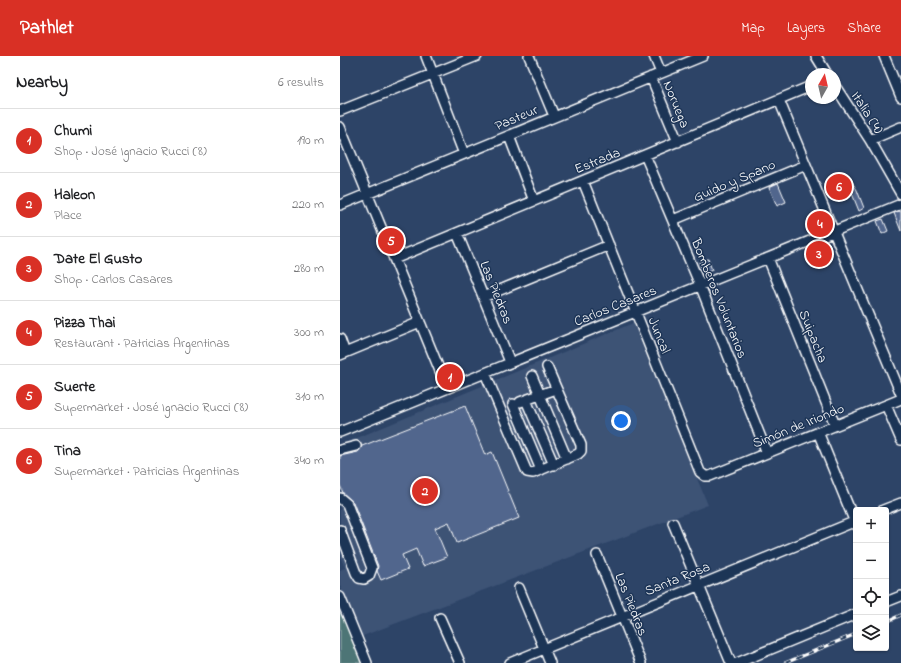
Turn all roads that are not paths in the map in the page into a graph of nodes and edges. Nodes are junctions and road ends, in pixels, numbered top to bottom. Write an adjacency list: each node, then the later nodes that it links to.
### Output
1 (426, 56): 9 (street)
2 (477, 56): 9 (street)
3 (529, 56): 17 (street)
4 (654, 56): 10 (street)
5 (703, 56): 10 (street, Pasteur)
6 (816, 56): 8 (street)
7 (884, 56): 14 (street)
8 (823, 68)
9 (432, 73): 16 (street); 23 (street)
10 (661, 73): 11 (street, Pasteur)
11 (651, 77): 17 (street, Pasteur); 22 (street, Noruega)
12 (805, 89): 15 (street, Estrada)
13 (841, 95): 21 (street, Italia (4))
14 (901, 97)
15 (779, 100): 22 (street, Estrada); 25 (street)
16 (340, 110)
17 (554, 116): 20 (street, Pasteur)
18 (340, 127): 27 (street)
19 (901, 127): 21 (street)
20 (508, 136): 23 (street, Pasteur); 29 (street)
21 (870, 140): 28 (street, Italia (4))
22 (678, 142): 24 (street, Estrada)
23 (464, 154): 27 (street, Pasteur)
24 (645, 155): 26 (street, Estrada); 32 (street, Bomberos Voluntarios)
25 (806, 165): 32 (street, Guido y Spano); 33 (street)
26 (583, 181): 29 (street, Estrada); 35 (street, Juncal)
27 (367, 194): 31 (street, Pasteur); 37 (street)
28 (901, 194)
29 (534, 201): 34 (street, Estrada)
30 (901, 204): 33 (street, Carlos Casares)
31 (340, 205)
32 (673, 220): 38 (street, Bomberos Voluntarios)
33 (833, 232): 36 (street, Carlos Casares); 51 (street)
34 (457, 233): 37 (street, Estrada); 39 (street, Las Piedras)
35 (609, 245): 39 (street); 40 (street, Juncal)
36 (768, 258): 38 (street, Carlos Casares); 57 (street, Suipacha)
37 (394, 259): 41 (street)
38 (700, 285): 40 (street, Carlos Casares); 63 (street, Bomberos Voluntarios)
39 (483, 297): 44 (street, Las Piedras)
40 (636, 312): 44 (street, Carlos Casares); 67 (street, Juncal)
41 (420, 322): 43 (street); 48 (street)
42 (340, 339): 43 (street)
43 (343, 354)
44 (510, 362): 46 (street, Carlos Casares)
45 (547, 366): 49 (street)
46 (485, 373): 48 (street, Carlos Casares); 56 (street)
47 (532, 376): 50 (street)
48 (447, 388): 58 (street, Carlos Casares)
49 (556, 389): 50 (street); 64 (street)
50 (540, 394): 53 (street); 64 (street)
51 (901, 394)
52 (901, 399): 55 (street, Simón de Iriondo)
53 (526, 400): 54 (street); 65 (street)
54 (513, 404): 56 (street); 66 (street)
55 (886, 405): 57 (street, Simón de Iriondo); 60 (street)
56 (502, 408): 66 (street)
57 (835, 425): 59 (street, Simón de Iriondo)
58 (340, 432)
59 (818, 432): 63 (street, Simón de Iriondo); 71 (street)
60 (901, 440)
61 (356, 446): 62 (street)
62 (340, 450)
63 (767, 453): 67 (street, Simón de Iriondo)
64 (567, 459): 65 (street)
65 (554, 465): 66 (street)
66 (541, 470)
67 (705, 476)
68 (340, 498): 74 (street)
69 (901, 503): 70 (street)
70 (889, 508)
71 (853, 515)
72 (673, 523): 76 (street)
73 (853, 523): 76 (street, Santa Rosa)
74 (340, 530)
75 (597, 555): 82 (street, Las Piedras)
76 (698, 585): 82 (street, Santa Rosa); 90 (street)
77 (519, 588): 84 (street)
78 (901, 596): 80 (street)
79 (340, 598): 85 (street)
80 (889, 599)
81 (854, 615): 91 (street)
82 (622, 616): 84 (street, Santa Rosa); 89 (street, Las Piedras)
83 (440, 618): 86 (street)
84 (544, 649): 87 (street, Santa Rosa); 88 (street)
85 (367, 663)
86 (460, 663)
87 (510, 663)
88 (550, 663)
89 (641, 663)
90 (731, 663)
91 (737, 663)

